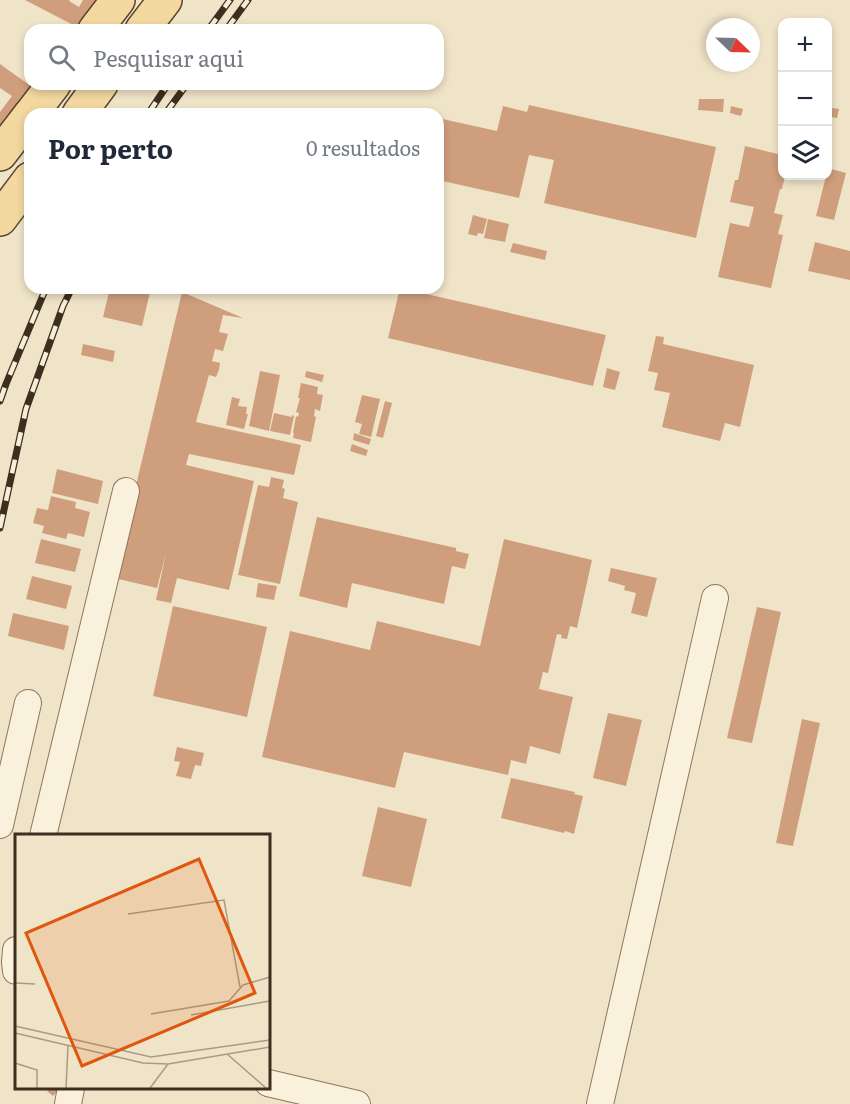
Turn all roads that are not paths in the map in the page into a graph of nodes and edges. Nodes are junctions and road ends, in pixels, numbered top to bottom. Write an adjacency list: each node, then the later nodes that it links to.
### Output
1 (118, 0): 3 (main road)
2 (165, 0): 4 (main road)
3 (100, 24)
4 (147, 24)
5 (49, 90): 7 (main road)
6 (97, 90): 8 (main road)
7 (35, 108)
8 (83, 108)
9 (24, 122): 10 (main road)
10 (0, 154)
11 (24, 187): 12 (main road)
12 (0, 219)
13 (126, 491): 17 (lane)
14 (715, 598): 22 (lane)
15 (28, 703): 16 (lane)
16 (0, 825)
17 (43, 834)
18 (270, 1083): 21 (lane)
19 (71, 1089): 20 (lane)
20 (68, 1104)
21 (357, 1104)
22 (600, 1104)

